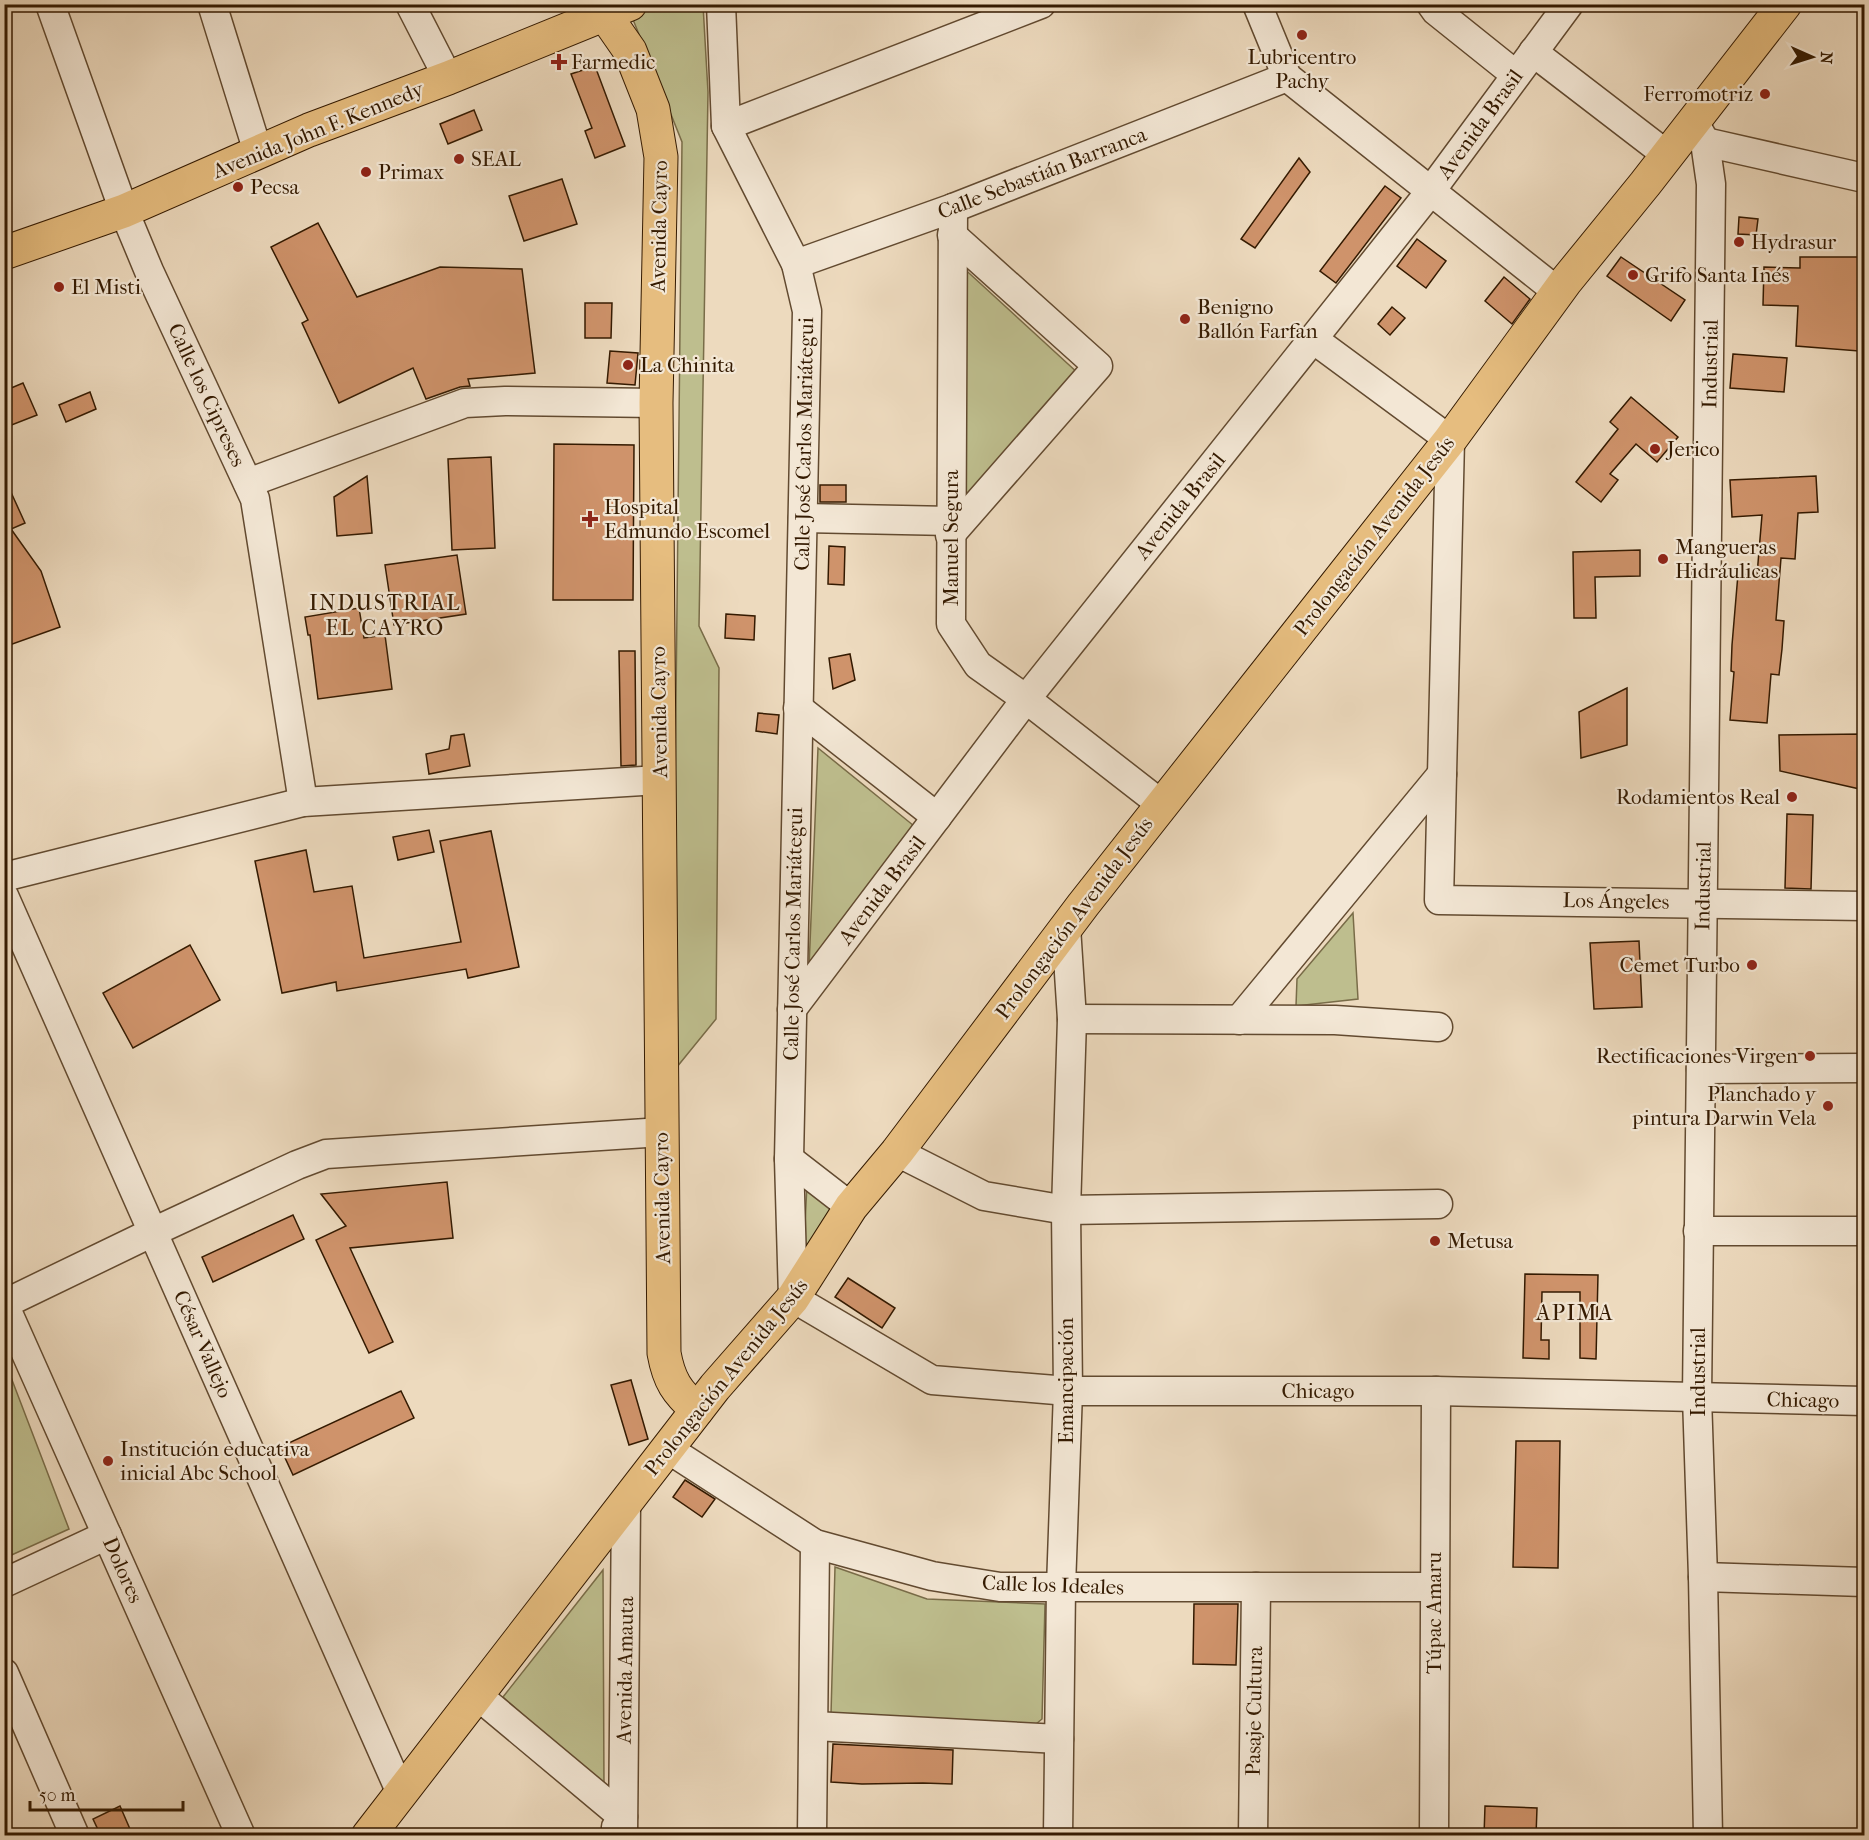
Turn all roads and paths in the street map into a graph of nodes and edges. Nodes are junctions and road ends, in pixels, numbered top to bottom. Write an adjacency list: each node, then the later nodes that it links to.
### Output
1 (50, 4): 21 (street, Calle los Cipreses)
2 (212, 4): 17 (street)
3 (410, 4): 14 (street)
4 (721, 4): 15 (street)
5 (1041, 4): 15 (street)
6 (1257, 4): 13 (street)
7 (1431, 4): 12 (street)
8 (1569, 4): 11 (street, Avenida Brasil)
9 (1785, 4): 16 (main road, Prolongación Avenida Jesús)
10 (611, 8): 14 (main road, Avenida John F. Kennedy); 27 (main road, Avenida Cayro)
11 (1533, 52): 12 (street, Avenida Brasil); 18 (street)
12 (1516, 75): 20 (street, Avenida Brasil)
13 (1287, 77): 20 (street); 22 (street, Calle Sebastián Barranca)
14 (448, 78): 17 (main road, Avenida John F. Kennedy)
15 (726, 126): 24 (street, Calle José Carlos Mariátegui)
16 (1699, 131): 18 (main road, Prolongación Avenida Jesús); 19 (street); 41 (street, Industrial)
17 (258, 152): 21 (main road, Avenida John F. Kennedy)
18 (1667, 155): 25 (main road, Prolongación Avenida Jesús)
19 (1861, 173)
20 (1430, 192): 25 (street); 26 (street, Avenida Brasil)
21 (124, 211): 23 (main road, Avenida John F. Kennedy); 29 (street, Calle los Cipreses)
22 (952, 222): 24 (street, Calle Sebastián Barranca); 31 (street, Manuel Segura); 31 (street)
23 (4, 253)
24 (796, 264): 30 (street, Calle José Carlos Mariátegui)
25 (1558, 292): 28 (main road, Prolongación Avenida Jesús)
26 (1313, 339): 28 (street); 32 (street, Avenida Brasil)
27 (656, 403): 29 (street); 35 (main road, Avenida Cayro)
28 (1450, 440): 34 (street); 37 (main road, Prolongación Avenida Jesús)
29 (248, 483): 36 (street, Calle los Cipreses)
30 (803, 518): 31 (street); 33 (street, Calle José Carlos Mariátegui)
31 (950, 528): 32 (street, Manuel Segura)
32 (1026, 699): 37 (street, Manuel Segura); 38 (street, Avenida Brasil)
33 (798, 708): 38 (street); 44 (street, Calle José Carlos Mariátegui)
34 (1442, 774): 41 (street, Los Ángeles); 46 (street)
35 (659, 780): 36 (street); 50 (main road, Avenida Cayro)
36 (303, 802): 39 (street)
37 (1161, 804): 43 (main road, Prolongación Avenida Jesús)
38 (937, 817): 44 (street, Avenida Brasil)
39 (4, 877)
40 (4, 896): 58 (street, César Vallejo)
41 (1703, 902): 42 (street, Los Ángeles); 49 (street, Industrial)
42 (1864, 906)
43 (1066, 927): 45 (street, Emancipación); 51 (main road, Prolongación Avenida Jesús)
44 (792, 1008): 52 (street, Calle José Carlos Mariátegui)
45 (1072, 1019): 46 (street); 55 (street, Emancipación)
46 (1239, 1020): 47 (street)
47 (1438, 1027)
48 (1864, 1068): 49 (street)
49 (1701, 1069): 56 (street, Industrial)
50 (662, 1132): 58 (street); 65 (main road, Avenida Cayro)
51 (897, 1152): 54 (main road, Prolongación Avenida Jesús); 55 (street)
52 (789, 1159): 54 (street); 59 (street, Calle José Carlos Mariátegui)
53 (1438, 1204): 55 (street)
54 (851, 1207): 59 (main road, Prolongación Avenida Jesús)
55 (1066, 1210): 61 (street, Emancipación)
56 (1698, 1231): 57 (street); 63 (street, Industrial)
57 (1864, 1231)
58 (153, 1232): 60 (street); 80 (street, César Vallejo)
59 (793, 1298): 61 (street, Chicago); 65 (main road, Prolongación Avenida Jesús)
60 (4, 1304): 68 (street, Dolores)
61 (1068, 1391): 62 (street, Chicago); 73 (street, Emancipación)
62 (1436, 1391): 63 (street, Chicago); 75 (street, Túpac Amaru)
63 (1697, 1397): 64 (street, Chicago); 70 (street, Industrial)
64 (1864, 1401)
65 (697, 1410): 66 (main road, Prolongación Avenida Jesús)
66 (668, 1449): 67 (main road, Prolongación Avenida Jesús); 69 (street, Calle los Ideales)
67 (626, 1504): 77 (main road, Prolongación Avenida Jesús); 81 (street, Avenida Amauta)
68 (107, 1535): 71 (street); 83 (street, Dolores)
69 (815, 1544): 73 (street, Calle los Ideales); 78 (street)
70 (1703, 1577): 72 (street); 89 (street, Industrial)
71 (4, 1582)
72 (1864, 1582)
73 (1061, 1587): 74 (street, Calle los Ideales); 79 (street, Emancipación)
74 (1256, 1587): 75 (street, Calle los Ideales); 87 (street, Pasaje Cultura)
75 (1434, 1587): 88 (street, Túpac Amaru)
76 (4, 1673): 82 (street)
77 (477, 1695): 80 (main road, Prolongación Avenida Jesús); 81 (street)
78 (814, 1726): 79 (street); 85 (street)
79 (1059, 1740): 86 (street, Emancipación)
80 (401, 1793): 84 (main road, Prolongación Avenida Jesús)
81 (618, 1829)
82 (75, 1836)
83 (241, 1836)
84 (368, 1836)
85 (812, 1836)
86 (1058, 1836)
87 (1252, 1836)
88 (1434, 1836)
89 (1708, 1836)

